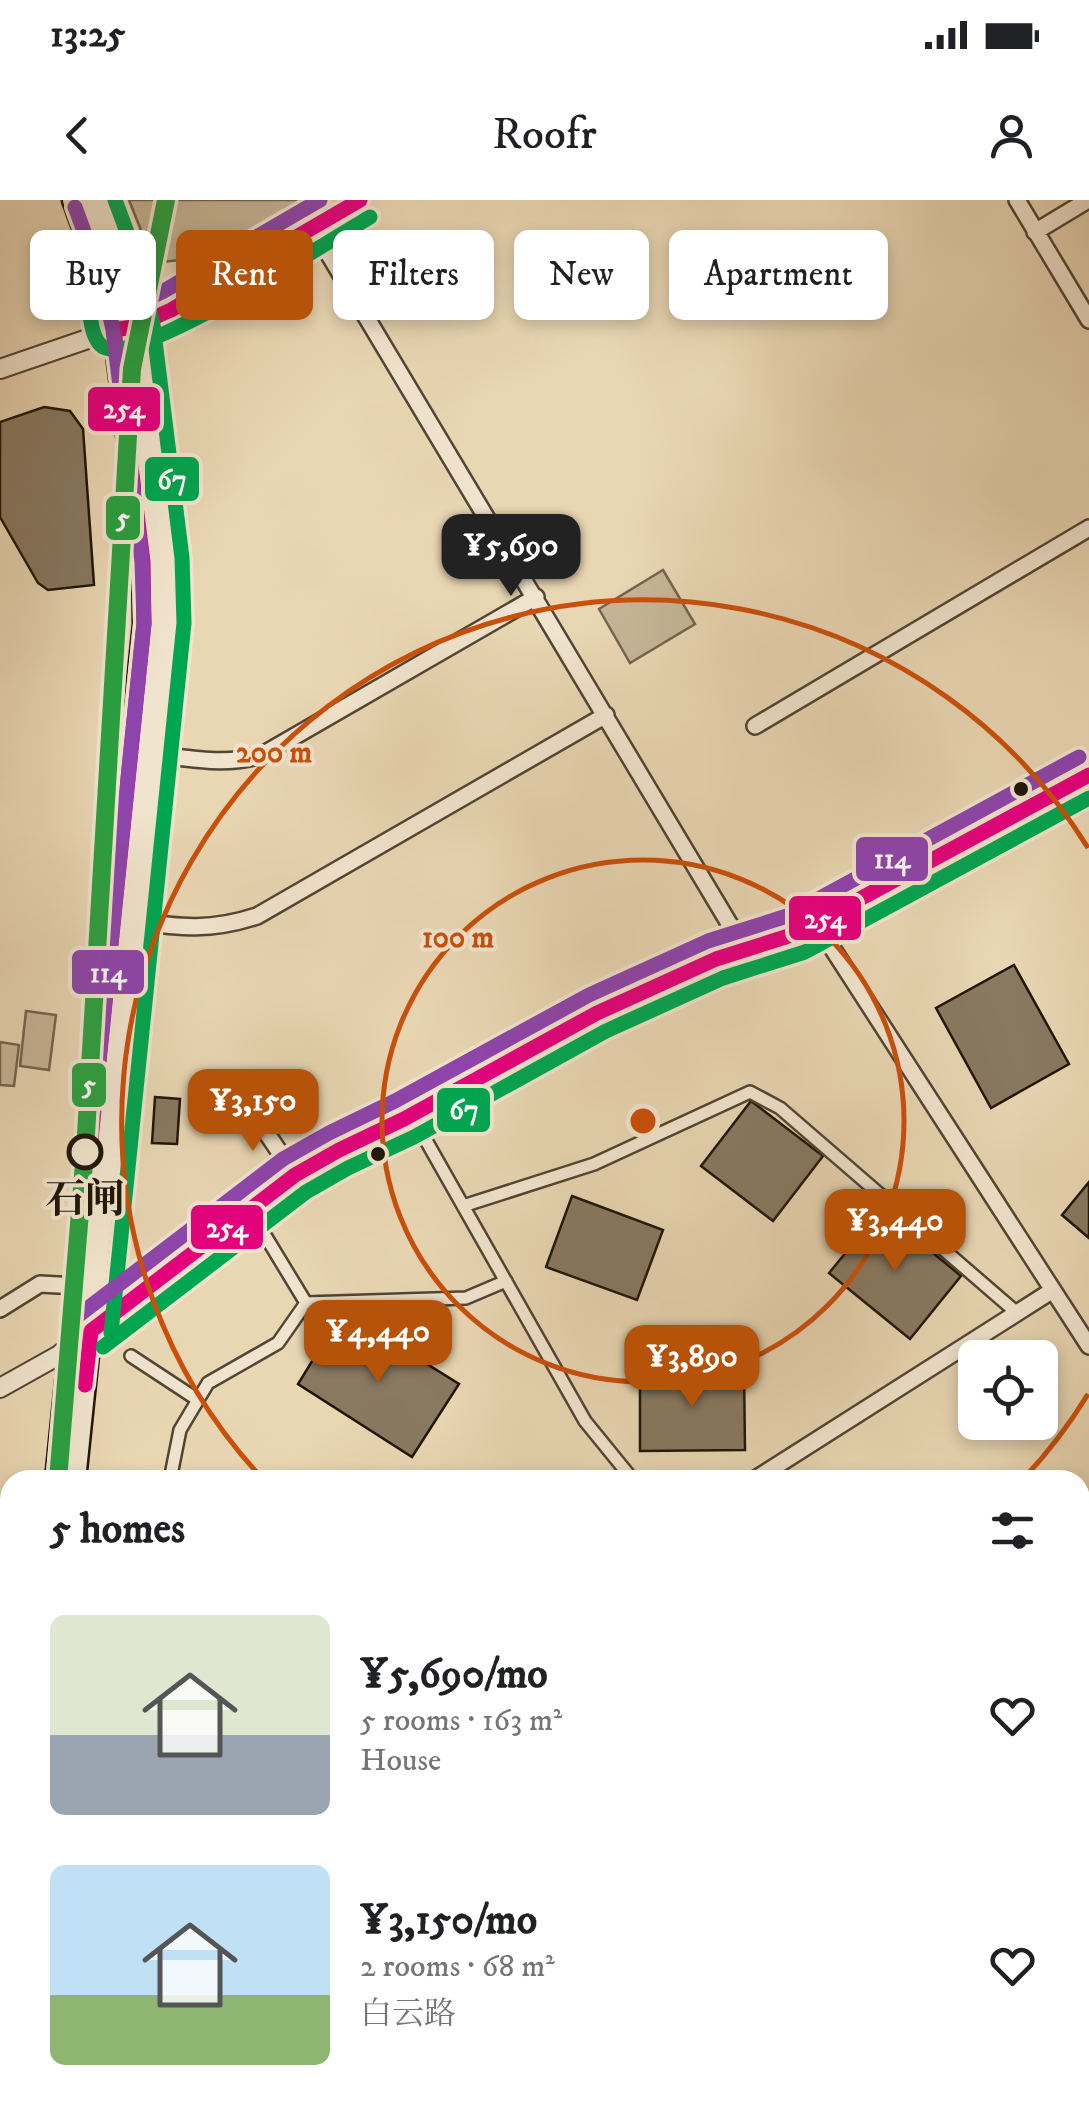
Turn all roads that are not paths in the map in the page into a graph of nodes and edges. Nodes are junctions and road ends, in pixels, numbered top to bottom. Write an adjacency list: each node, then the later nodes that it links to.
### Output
1 (74, 200): 9 (main road)
2 (94, 200): 9 (main road)
3 (360, 200): 6 (street)
4 (1017, 200): 7 (street)
5 (1088, 200): 7 (street)
6 (314, 228): 9 (street); 12 (street)
7 (1035, 232): 8 (street)
8 (1089, 320)
9 (124, 328): 10 (street); 15 (main road); 26 (main road)
10 (0, 369)
11 (1089, 528): 14 (street)
12 (536, 597): 13 (street); 15 (street)
13 (606, 715): 17 (street); 19 (street)
14 (755, 726)
15 (152, 754): 17 (main road)
16 (1089, 775): 18 (street)
17 (135, 920): 31 (main road)
18 (816, 922): 19 (street); 27 (street)
19 (745, 950): 21 (street)
20 (248, 1107): 22 (street)
21 (412, 1114): 22 (street); 23 (street)
22 (295, 1175): 24 (street)
23 (463, 1206): 25 (street); 30 (street)
24 (249, 1209): 28 (street); 31 (street)
25 (506, 1281): 28 (street); 40 (street)
26 (77, 1286): 29 (street); 32 (main road)
27 (1053, 1290): 30 (street); 33 (street)
28 (306, 1302): 36 (street)
29 (0, 1309)
30 (1017, 1313): 41 (street)
31 (91, 1331): 32 (street); 38 (main road)
32 (71, 1346): 35 (street); 37 (main road)
33 (1089, 1346)
34 (131, 1356): 36 (street)
35 (0, 1388)
36 (198, 1400): 39 (street)
37 (57, 1470)
38 (76, 1470)
39 (172, 1470)
40 (625, 1470)
41 (770, 1470)

